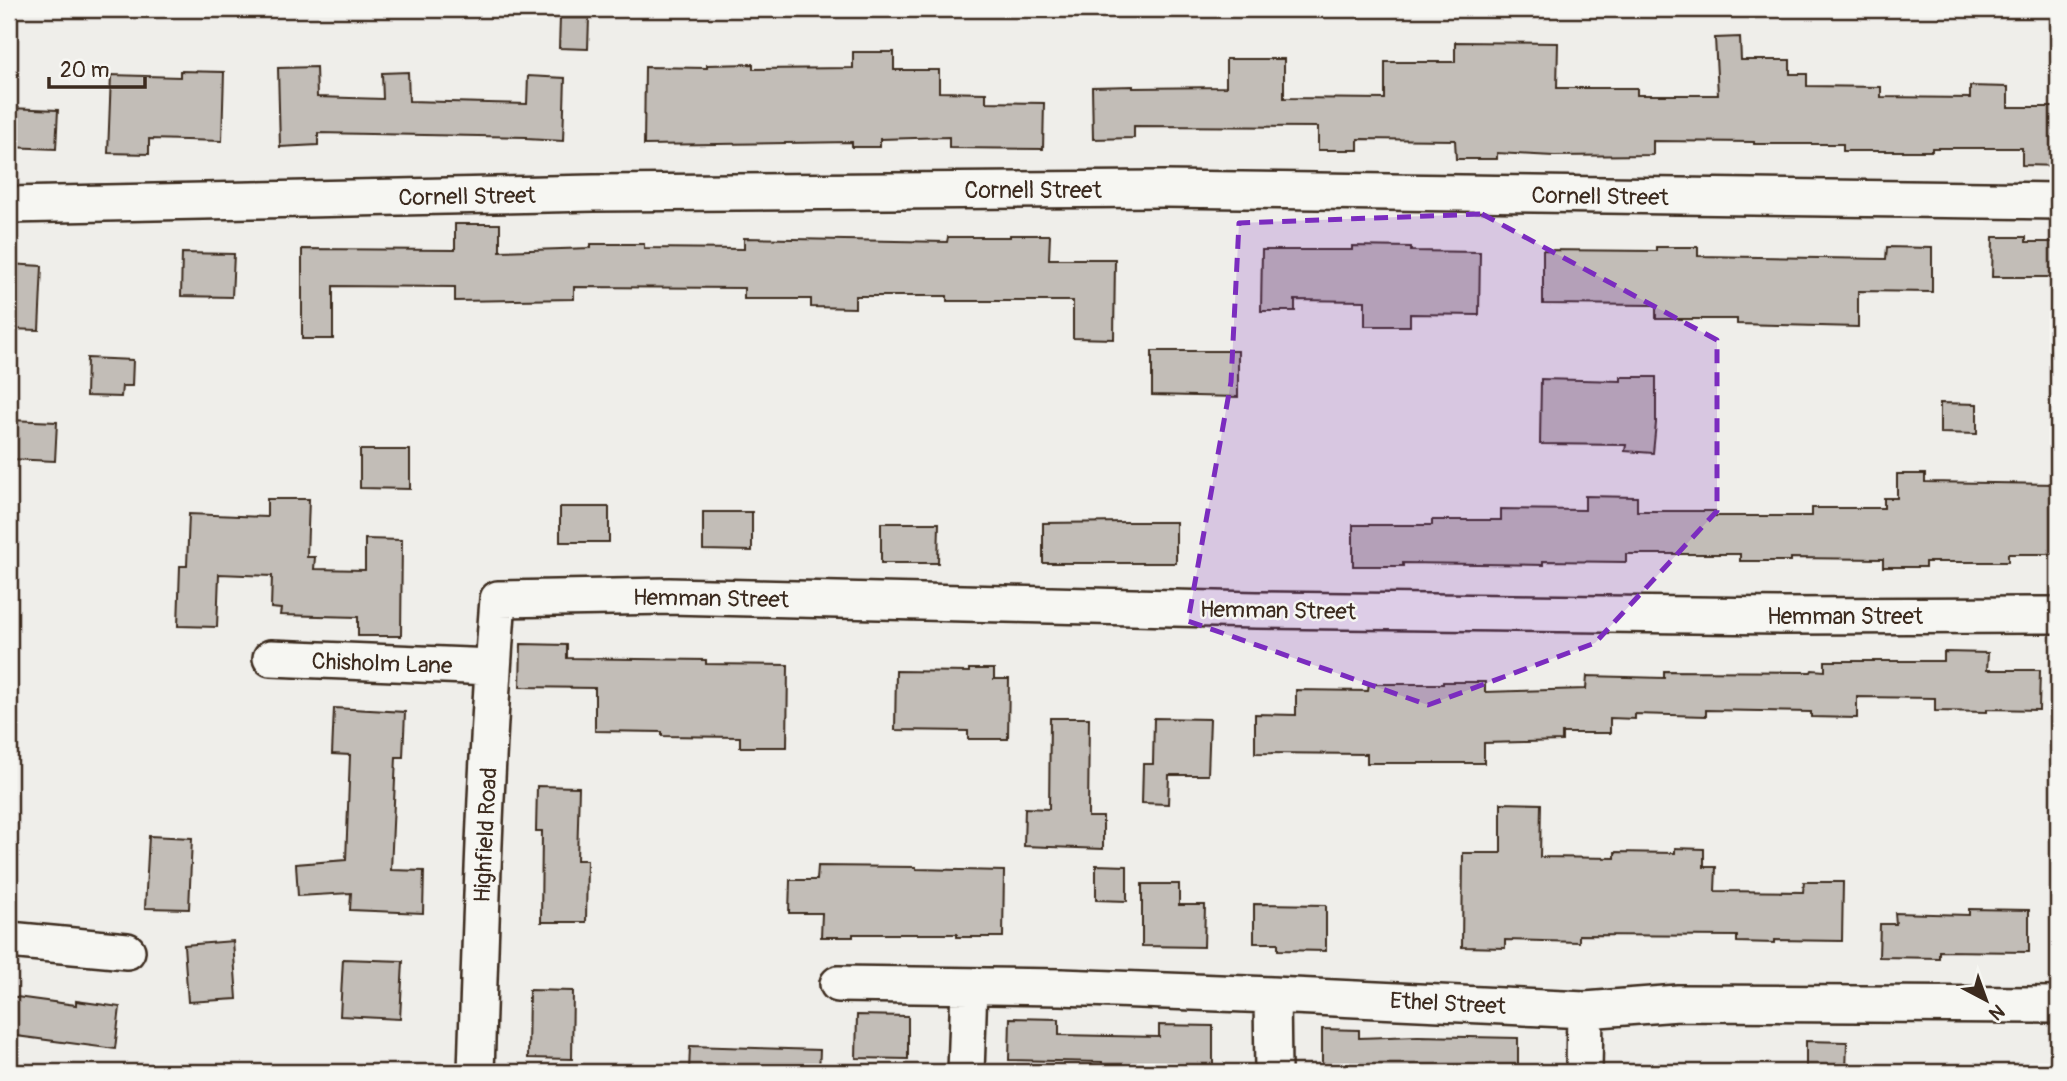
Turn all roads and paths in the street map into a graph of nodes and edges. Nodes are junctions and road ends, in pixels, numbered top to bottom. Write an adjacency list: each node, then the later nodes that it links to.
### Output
1 (2058, 201): 2 (street, Cornell Street)
2 (9, 205)
3 (498, 598): 4 (street, Hemman Street); 6 (street, Highfield Road)
4 (2058, 615)
5 (271, 658): 6 (street, Chisholm Lane)
6 (493, 667): 14 (street, Highfield Road)
7 (9, 940): 8 (street)
8 (127, 951)
9 (838, 984): 10 (street, Ethel Street)
10 (968, 986): 11 (street, Ethel Street); 15 (street)
11 (1272, 995): 13 (street, Ethel Street); 16 (street)
12 (2058, 1005): 13 (street, Ethel Street)
13 (1585, 1010): 17 (street)
14 (475, 1072)
15 (966, 1072)
16 (1273, 1072)
17 (1584, 1072)

